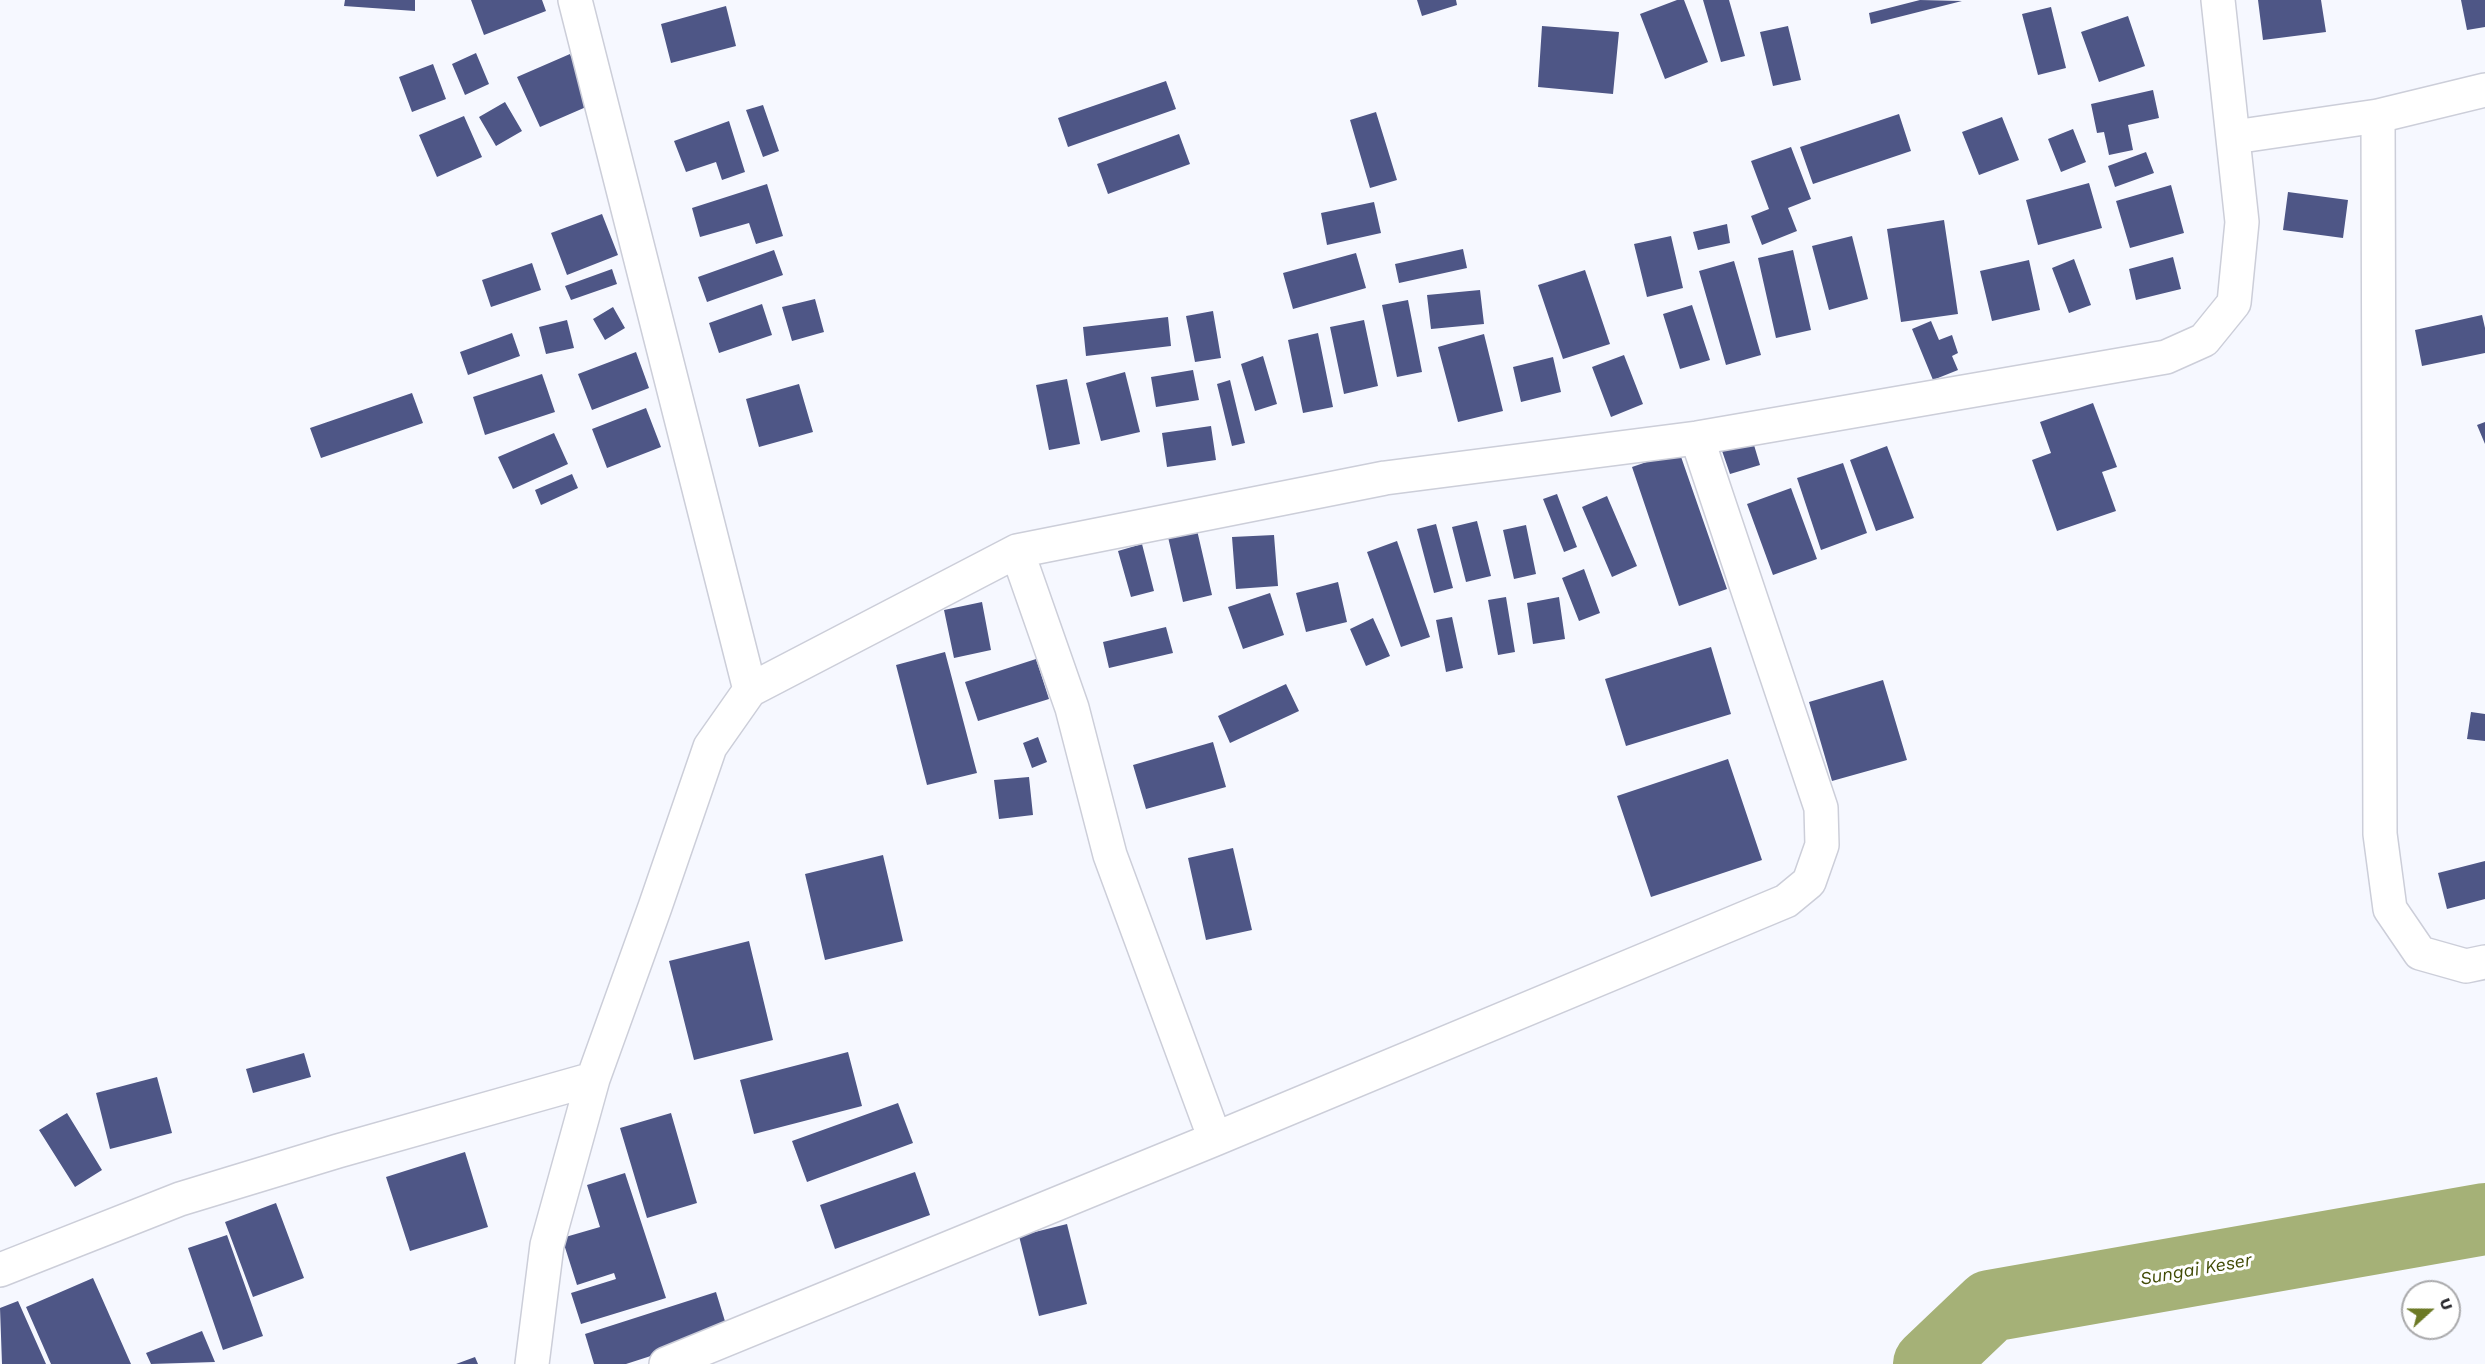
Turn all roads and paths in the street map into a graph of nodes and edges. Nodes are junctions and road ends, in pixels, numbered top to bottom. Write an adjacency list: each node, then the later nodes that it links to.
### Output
1 (575, 0): 8 (street)
2 (2218, 0): 5 (street)
3 (2485, 90): 4 (street)
4 (2378, 116): 5 (street); 9 (street)
5 (2234, 137): 6 (street)
6 (1697, 438): 7 (street); 11 (street)
7 (1017, 551): 8 (street); 11 (street)
8 (750, 690): 10 (street)
9 (2485, 962)
10 (593, 1078): 12 (street); 13 (street)
11 (1215, 1139): 14 (street)
12 (0, 1270)
13 (532, 1364)
14 (666, 1364)

